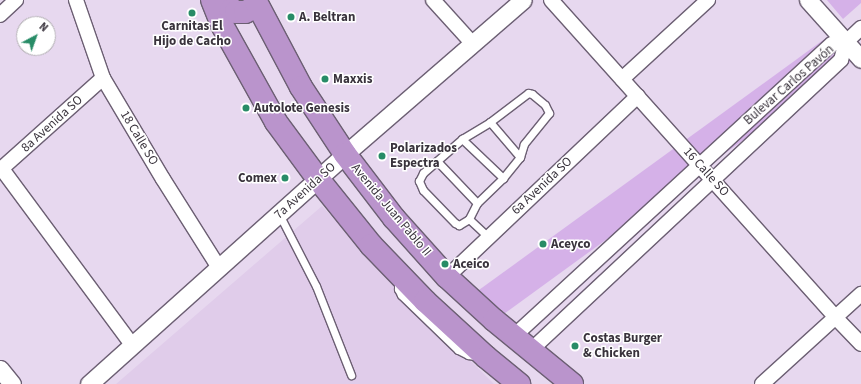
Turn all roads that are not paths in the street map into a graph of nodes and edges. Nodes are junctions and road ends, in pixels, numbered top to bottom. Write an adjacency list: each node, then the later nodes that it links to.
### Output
1 (16, 0): 11 (street)
2 (76, 0): 16 (street, 18 Calle SO)
3 (212, 0): 27 (highway)
4 (226, 0): 10 (highway)
5 (432, 0): 14 (street)
6 (522, 0): 14 (street, 7a Avenida SO)
7 (551, 0): 17 (street, 16 Calle SO)
8 (708, 0): 17 (street)
9 (808, 0): 13 (street)
10 (259, 2): 21 (highway, Avenida Juan Pablo II)
11 (0, 15)
12 (861, 28): 13 (street)
13 (846, 42): 15 (street); 24 (street, Bulevar Carlos Pavón); 28 (street, Bulevar Carlos Pavón)
14 (472, 43): 21 (street, 7a Avenida SO)
15 (861, 59)
16 (103, 78): 25 (street, 8a Avenida SO); 33 (street, 18 Calle SO)
17 (622, 79): 18 (street, 16 Calle SO)
18 (638, 96): 24 (street, 16 Calle SO); 32 (street, 6a Avenida SO)
19 (490, 122): 20 (lane); 22 (lane); 22 (lane)
20 (462, 138): 23 (lane); 26 (lane)
21 (345, 154): 27 (street, 7a Avenida SO); 34 (highway, Avenida Juan Pablo II)
22 (520, 157): 26 (lane)
23 (437, 161): 29 (lane); 31 (lane)
24 (700, 165): 28 (street, 16 Calle SO); 37 (street, Bulevar Carlos Pavón)
25 (1, 170): 39 (street)
26 (503, 178): 29 (lane)
27 (318, 179): 30 (street, 7a Avenida SO); 45 (highway)
28 (713, 180): 36 (street, 16 Calle SO); 40 (street, Bulevar Carlos Pavón)
29 (477, 203): 31 (lane)
30 (279, 214): 33 (street, 7a Avenida SO); 42 (lane)
31 (468, 218): 32 (lane)
32 (488, 237): 34 (street, 6a Avenida SO)
33 (220, 268): 39 (street, 7a Avenida SO)
34 (447, 277): 37 (highway, Avenida Juan Pablo II)
35 (861, 294): 36 (street)
36 (836, 318): 38 (street, 16 Calle SO); 47 (street)
37 (513, 336): 40 (highway, Avenida Juan Pablo II)
38 (861, 344)
39 (132, 345): 44 (street, 7a Avenida SO)
40 (530, 351): 46 (highway, Avenida Juan Pablo II)
41 (0, 369): 43 (street)
42 (351, 375)
43 (12, 384)
44 (89, 384)
45 (519, 384)
46 (572, 384)
47 (762, 384)

